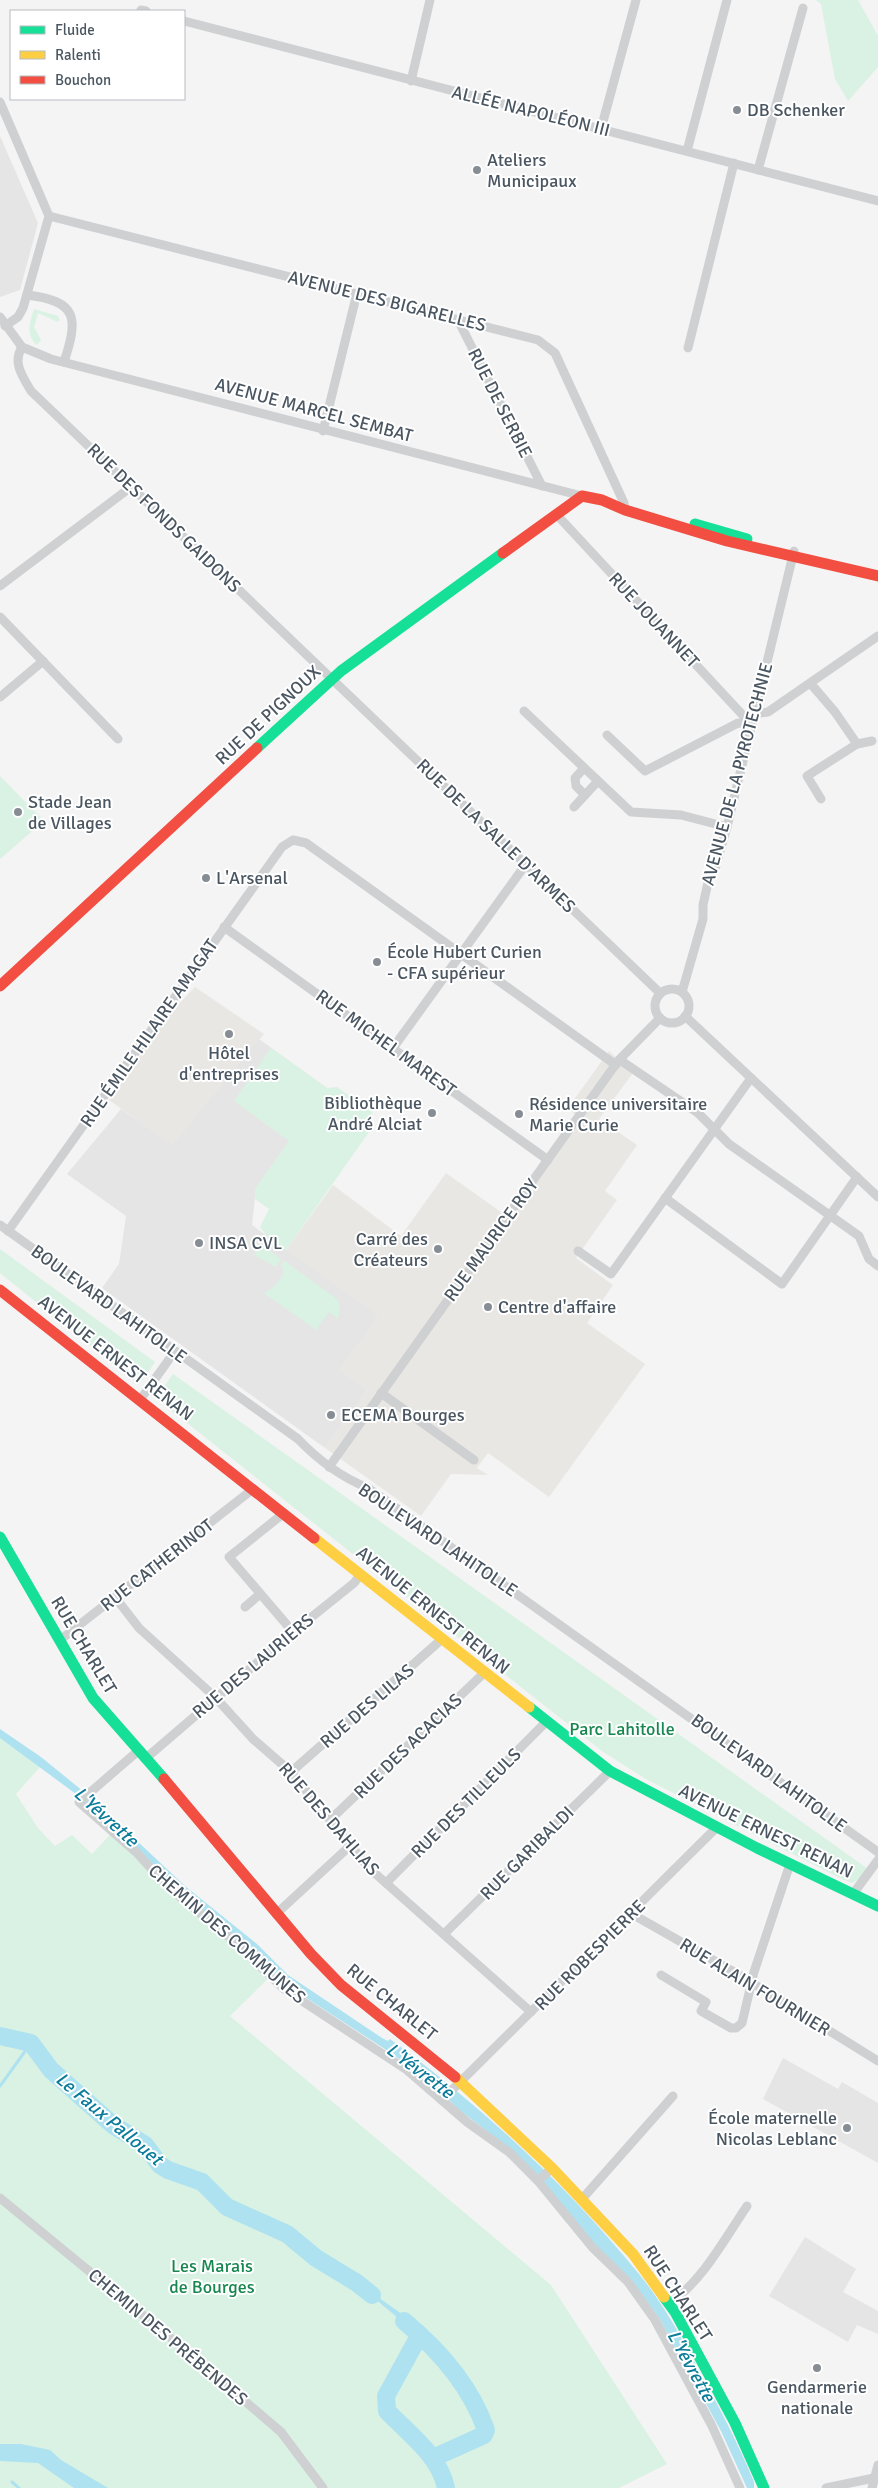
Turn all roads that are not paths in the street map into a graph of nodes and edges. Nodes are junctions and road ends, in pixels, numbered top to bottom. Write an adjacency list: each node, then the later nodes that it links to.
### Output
1 (430, 0): 6 (street)
2 (636, 0): 8 (street)
3 (727, 0): 9 (street)
4 (802, 8): 11 (street)
5 (185, 21): 6 (street, ALLÉE NAPOLÉON III)
6 (411, 80): 8 (street, ALLÉE NAPOLÉON III)
7 (0, 102): 13 (street)
8 (601, 129): 9 (street, ALLÉE NAPOLÉON III)
9 (687, 151): 10 (street, ALLÉE NAPOLÉON III)
10 (734, 164): 11 (street, ALLÉE NAPOLÉON III); 20 (street)
11 (758, 170): 12 (street, ALLÉE NAPOLÉON III)
12 (878, 201)
13 (49, 216): 14 (street, AVENUE DES BIGARELLES); 15 (street)
14 (358, 293): 17 (street, AVENUE DES BIGARELLES); 22 (street)
15 (27, 295): 18 (street); 21 (street)
16 (0, 317): 18 (street)
17 (458, 320): 23 (street, RUE DE SERBIE); 26 (street, AVENUE DES BIGARELLES)
18 (2, 326): 19 (street)
19 (22, 347): 21 (street, AVENUE MARCEL SEMBAT); 24 (street, RUE DES FONDS GAIDONS)
20 (688, 348)
21 (68, 364): 22 (street, AVENUE MARCEL SEMBAT)
22 (323, 431): 23 (street, AVENUE MARCEL SEMBAT)
23 (542, 486): 25 (street, AVENUE MARCEL SEMBAT)
24 (131, 487): 31 (street); 35 (street, RUE DES FONDS GAIDONS)
25 (582, 496): 26 (main road, AVENUE MARCEL SEMBAT); 27 (main road, RUE DE PIGNOUX)
26 (625, 506): 28 (main road, AVENUE MARCEL SEMBAT)
27 (557, 515): 35 (main road, RUE DE PIGNOUX); 40 (street, RUE JOUANNET)
28 (794, 553): 29 (main road); 30 (main road); 39 (street, AVENUE DE LA PYROTECHNIE)
29 (878, 571)
30 (878, 576)
31 (0, 586)
32 (0, 617): 34 (street)
33 (878, 636): 36 (street)
34 (43, 661): 37 (street); 42 (street)
35 (332, 679): 51 (street, RUE DE LA SALLE D'ARMES); 54 (main road, RUE DE PIGNOUX)
36 (812, 684): 39 (street); 44 (street)
37 (0, 697)
38 (524, 711): 45 (street)
39 (753, 714): 40 (street, AVENUE DE LA PYROTECHNIE)
40 (751, 724): 41 (street); 50 (street, AVENUE DE LA PYROTECHNIE)
41 (607, 735)
42 (118, 738)
43 (872, 741): 44 (street)
44 (857, 744): 48 (street)
45 (584, 768): 46 (street); 47 (street)
46 (598, 781): 47 (street); 50 (street)
47 (585, 795): 49 (street)
48 (821, 799)
49 (574, 807)
50 (727, 827): 55 (street, AVENUE DE LA PYROTECHNIE)
51 (526, 864): 53 (street); 56 (street, RUE DE LA SALLE D'ARMES)
52 (224, 927): 53 (street, RUE ÉMILE HILAIRE AMAGAT); 59 (street, RUE MICHEL MAREST); 68 (street, RUE ÉMILE HILAIRE AMAGAT)
53 (460, 954): 59 (street); 60 (street)
54 (0, 986)
55 (682, 992): 56 (street); 57 (street)
56 (660, 993): 58 (street)
57 (685, 1016): 58 (street); 61 (street)
58 (660, 1018): 60 (street, RUE MAURICE ROY)
59 (393, 1048): 63 (street, RUE MICHEL MAREST)
60 (618, 1062): 62 (street); 63 (street, RUE MAURICE ROY)
61 (751, 1078): 62 (street); 64 (street)
62 (714, 1129): 66 (street); 67 (street)
63 (548, 1160): 73 (street, RUE MAURICE ROY)
64 (856, 1177): 65 (street); 67 (street)
65 (878, 1197)
66 (665, 1198): 67 (street); 69 (street)
67 (830, 1215): 70 (street)
68 (4, 1228): 72 (street, BOULEVARD LAHITOLLE)
69 (578, 1251)
70 (878, 1266)
71 (0, 1290): 74 (main road, AVENUE ERNEST RENAN)
72 (175, 1351): 74 (street); 76 (street, BOULEVARD LAHITOLLE)
73 (381, 1393): 75 (street); 76 (street, RUE MAURICE ROY)
74 (140, 1400): 77 (main road, AVENUE ERNEST RENAN)
75 (474, 1460)
76 (329, 1467): 97 (street, BOULEVARD LAHITOLLE)
77 (253, 1489): 78 (main road, AVENUE ERNEST RENAN); 82 (street, RUE CATHERINOT)
78 (284, 1513): 80 (main road, AVENUE ERNEST RENAN); 81 (street)
79 (0, 1537): 86 (main road, RUE CHARLET)
80 (361, 1574): 84 (street, RUE DES LAURIERS); 85 (main road, AVENUE ERNEST RENAN)
81 (260, 1594): 83 (street); 84 (street)
82 (114, 1597): 86 (street, RUE CATHERINOT); 88 (street, RUE DES DAHLIAS)
83 (245, 1607)
84 (292, 1632): 88 (street, RUE DES LAURIERS)
85 (442, 1639): 87 (main road, AVENUE ERNEST RENAN); 92 (street, RUE DES LILAS)
86 (60, 1640): 90 (main road, RUE CHARLET)
87 (484, 1673): 89 (main road, AVENUE ERNEST RENAN); 94 (street, RUE DES ACACIAS)
88 (215, 1698): 90 (street, RUE DES LAURIERS); 92 (street, RUE DES DAHLIAS)
89 (546, 1722): 91 (main road, AVENUE ERNEST RENAN); 100 (street, RUE DES TILLEULS)
90 (142, 1755): 93 (street, RUE DES LAURIERS); 103 (main road, RUE CHARLET)
91 (610, 1771): 95 (main road, AVENUE ERNEST RENAN); 105 (street, RUE GARIBALDI)
92 (291, 1772): 94 (street, RUE DES DAHLIAS)
93 (82, 1798): 112 (street, CHEMIN DES COMMUNES)
94 (332, 1819): 96 (street, RUE DES DAHLIAS)
95 (717, 1827): 99 (main road, AVENUE ERNEST RENAN); 104 (street, RUE ROBESPIERRE)
96 (351, 1845): 100 (street, RUE DES DAHLIAS); 103 (street)
97 (878, 1852)
98 (878, 1860): 101 (street)
99 (790, 1864): 101 (main road, AVENUE ERNEST RENAN); 107 (street)
100 (386, 1883): 105 (street, RUE DES DAHLIAS)
101 (853, 1894): 102 (main road, AVENUE ERNEST RENAN)
102 (878, 1906)
103 (276, 1914): 110 (main road, RUE CHARLET)
104 (632, 1914): 107 (street, RUE ALAIN FOURNIER); 108 (street, RUE ROBESPIERRE)
105 (444, 1934): 108 (street, RUE DES DAHLIAS)
106 (661, 1975): 107 (street)
107 (751, 1983): 109 (street, RUE ALAIN FOURNIER)
108 (532, 2012): 110 (street, RUE ROBESPIERRE)
109 (878, 2061)
110 (459, 2085): 112 (street, RUE ROBESPIERRE); 113 (main road, RUE CHARLET)
111 (673, 2096): 116 (street)
112 (443, 2099): 114 (street, CHEMIN DES COMMUNES)
113 (550, 2169): 114 (street); 116 (main road, RUE CHARLET)
114 (539, 2180): 122 (street, CHEMIN DES COMMUNES)
115 (0, 2198): 121 (street, CHEMIN DES PRÉBENDES)
116 (582, 2199): 118 (main road, RUE CHARLET)
117 (747, 2206): 118 (street)
118 (669, 2304): 123 (main road, RUE CHARLET)
119 (878, 2465): 120 (street)
120 (874, 2478): 124 (street); 125 (street)
121 (323, 2488)
122 (740, 2488)
123 (764, 2488)
124 (826, 2488)
125 (872, 2488)

